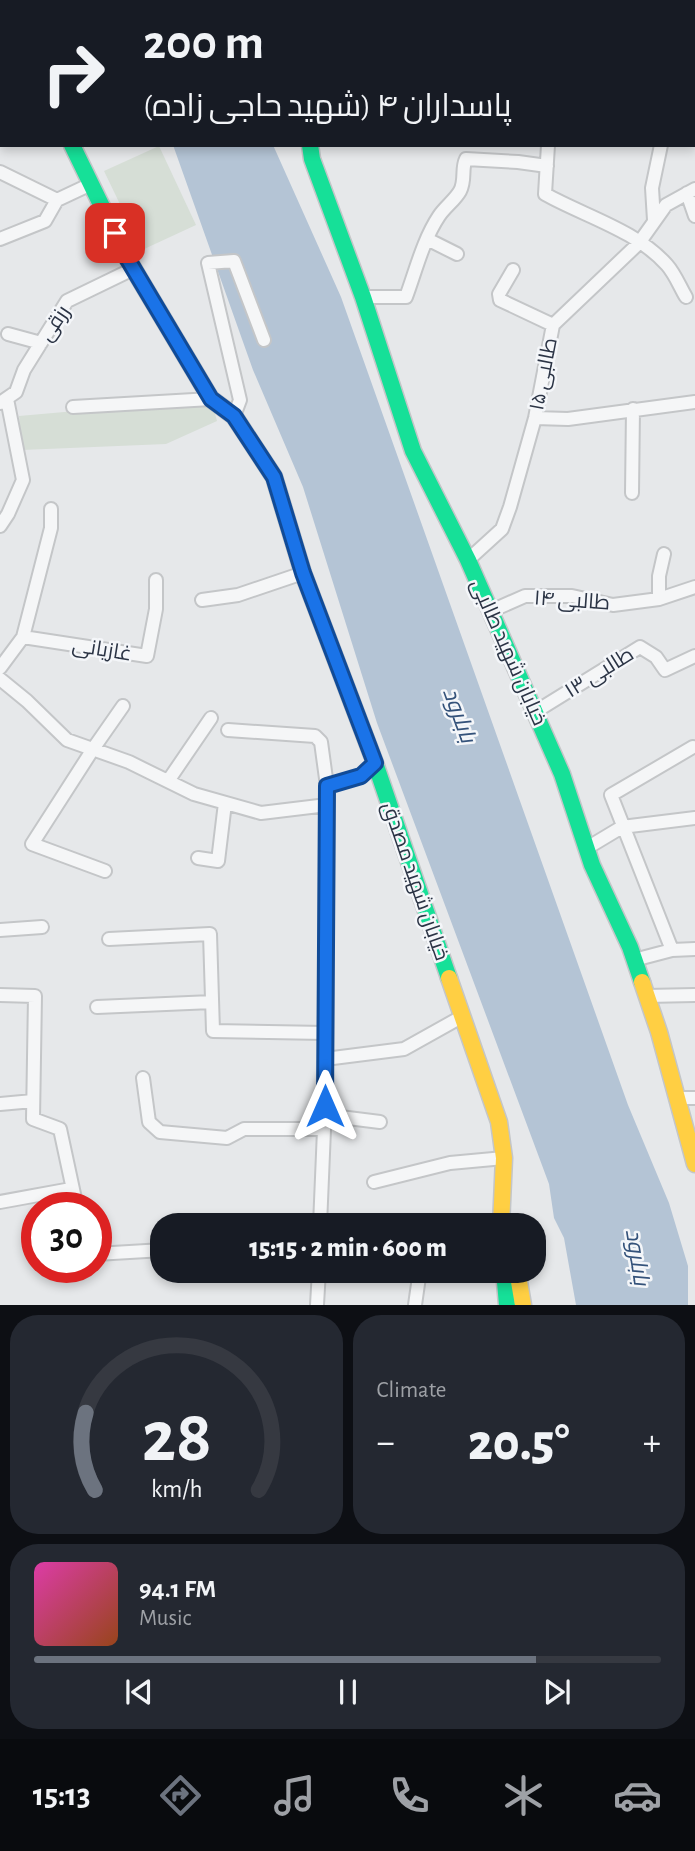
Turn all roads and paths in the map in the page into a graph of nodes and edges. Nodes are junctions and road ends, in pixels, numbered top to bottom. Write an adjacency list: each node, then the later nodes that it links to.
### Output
1 (73, 147): 7 (street, خیابان شهید مصدق)
2 (310, 147): 18 (street, خیابان شهید طالبی)
3 (548, 147): 5 (street)
4 (661, 147): 11 (street)
5 (547, 166): 13 (street); 14 (street)
6 (0, 172): 9 (street)
7 (91, 184): 9 (street); 16 (street, خیابان شهید مصدق)
8 (691, 191): 10 (street); 11 (street, طالبی ۱۵)
9 (57, 200): 12 (street)
10 (695, 216)
11 (654, 220): 14 (street, طالبی ۱۵)
12 (0, 239)
13 (427, 239): 15 (street); 18 (street)
14 (639, 243): 19 (street); 20 (street, طالبی ۱۵)
15 (457, 254)
16 (133, 269): 23 (street, رزقی); 24 (street, خیابان شهید مصدق)
17 (513, 270): 20 (street)
18 (363, 297): 35 (street, خیابان شهید طالبی)
19 (686, 297)
20 (552, 325): 30 (street, طالبی ۱۵)
21 (8, 334): 23 (street)
22 (264, 340): 29 (street)
23 (41, 344): 25 (street, رزقی)
24 (211, 399): 27 (street); 29 (street, خیابان شهید مصدق)
25 (4, 401): 33 (street)
26 (695, 401): 28 (street)
27 (73, 407)
28 (633, 409): 30 (street); 31 (street)
29 (234, 416): 36 (street, خیابان شهید مصدق)
30 (535, 418): 35 (street, طالبی ۱۵)
31 (632, 494)
32 (51, 509): 42 (street)
33 (0, 526)
34 (664, 554): 39 (street)
35 (468, 560): 41 (street, خیابان شهید طالبی)
36 (303, 573): 40 (street); 52 (street, خیابان شهید مصدق)
37 (156, 580): 42 (street, غازیانی)
38 (695, 587): 39 (street, طالبی ۱۴)
39 (659, 598): 41 (street, طالبی ۱۴)
40 (202, 600)
41 (491, 611): 47 (street, خیابان شهید طالبی)
42 (23, 637): 44 (street)
43 (695, 656): 47 (street, طالبی ۱۳)
44 (0, 668)
45 (0, 678): 51 (street)
46 (124, 706): 51 (street)
47 (535, 712): 59 (street, خیابان شهید طالبی)
48 (211, 718): 53 (street)
49 (228, 730): 54 (street)
50 (693, 747): 58 (street)
51 (93, 749): 53 (street); 61 (street)
52 (375, 763): 54 (street); 73 (street, خیابان شهید مصدق)
53 (168, 781): 55 (street)
54 (327, 786): 56 (street)
55 (225, 803): 56 (street); 60 (street)
56 (327, 806): 74 (street)
57 (695, 818): 58 (street)
58 (622, 827): 59 (street); 66 (street)
59 (587, 848): 67 (street, خیابان شهید طالبی)
60 (198, 858)
61 (104, 871)
62 (42, 926): 63 (street)
63 (0, 930)
64 (109, 939): 71 (street)
65 (695, 948): 66 (street)
66 (672, 950): 67 (street)
67 (634, 960): 70 (street, خیابان شهید طالبی)
68 (0, 995): 79 (street)
69 (695, 995): 70 (street)
70 (646, 996): 77 (street, خیابان شهید طالبی)
71 (212, 1002): 72 (street); 74 (street)
72 (97, 1007)
73 (463, 1016): 75 (street); 84 (street, خیابان شهید مصدق)
74 (325, 1033): 75 (street)
75 (325, 1059): 81 (street)
76 (143, 1078): 83 (street)
77 (677, 1098): 78 (street); 85 (street, خیابان شهید طالبی)
78 (695, 1098)
79 (33, 1101): 80 (street); 87 (street)
80 (0, 1104)
81 (324, 1115): 82 (street); 83 (street)
82 (380, 1122)
83 (324, 1129): 90 (street)
84 (504, 1158): 86 (street); 91 (street, خیابان شهید مصدق)
85 (695, 1164)
86 (374, 1182)
87 (71, 1189): 88 (street); 89 (street)
88 (72, 1192)
89 (0, 1202)
90 (320, 1213)
91 (502, 1213)
92 (150, 1251): 93 (street)
93 (112, 1253)
94 (318, 1283): 98 (street)
95 (418, 1283): 99 (street)
96 (505, 1283): 100 (street)
97 (519, 1283): 101 (street)
98 (317, 1305)
99 (415, 1305)
100 (507, 1305)
101 (523, 1305)

